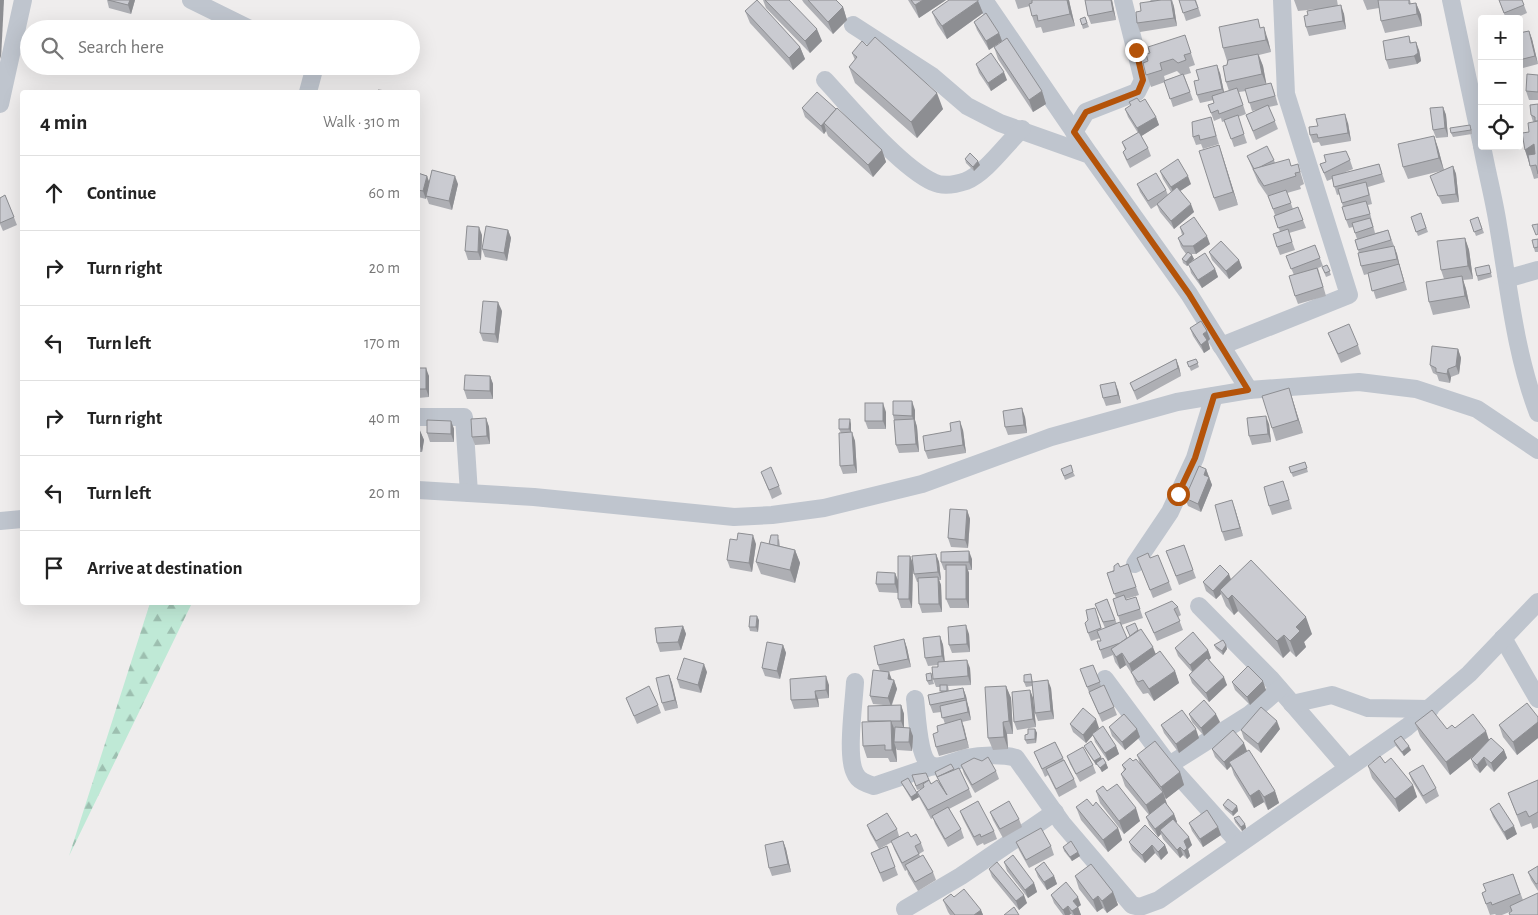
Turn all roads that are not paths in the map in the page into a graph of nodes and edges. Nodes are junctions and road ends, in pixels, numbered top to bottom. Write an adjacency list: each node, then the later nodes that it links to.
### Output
1 (23, 0): 12 (street)
2 (191, 0): 7 (street)
3 (984, 0): 15 (street)
4 (1123, 0): 15 (street)
5 (1282, 0): 20 (street)
6 (1451, 0): 13 (street)
7 (232, 20)
8 (853, 25): 14 (street)
9 (313, 75): 11 (street)
10 (825, 80): 14 (street)
11 (309, 90)
12 (0, 104)
13 (1478, 127)
14 (1022, 129): 17 (street)
15 (1074, 132): 17 (street)
16 (1483, 150): 19 (street)
17 (1090, 155): 20 (street)
18 (1538, 270): 19 (street)
19 (1506, 274): 23 (street)
20 (1221, 346): 21 (street)
21 (1248, 390): 22 (street); 25 (street)
22 (1214, 396): 27 (street); 30 (street)
23 (1538, 413)
24 (420, 417): 27 (street)
25 (1538, 450)
26 (420, 490): 27 (street)
27 (469, 492)
28 (20, 519): 29 (street)
29 (0, 521)
30 (1135, 564)
31 (1538, 602): 33 (street)
32 (1199, 606): 36 (street)
33 (1503, 638): 38 (street); 40 (street)
34 (1105, 679): 41 (street)
35 (855, 682): 42 (street)
36 (1279, 689): 39 (street); 41 (street)
37 (915, 699): 42 (street)
38 (1538, 699)
39 (1292, 704): 40 (street); 43 (street)
40 (1430, 709): 43 (street)
41 (1169, 765): 45 (street)
42 (932, 766): 44 (street)
43 (1347, 767): 45 (street)
44 (1055, 812): 46 (street); 47 (street)
45 (1239, 843): 47 (street)
46 (905, 909)
47 (1130, 911)

